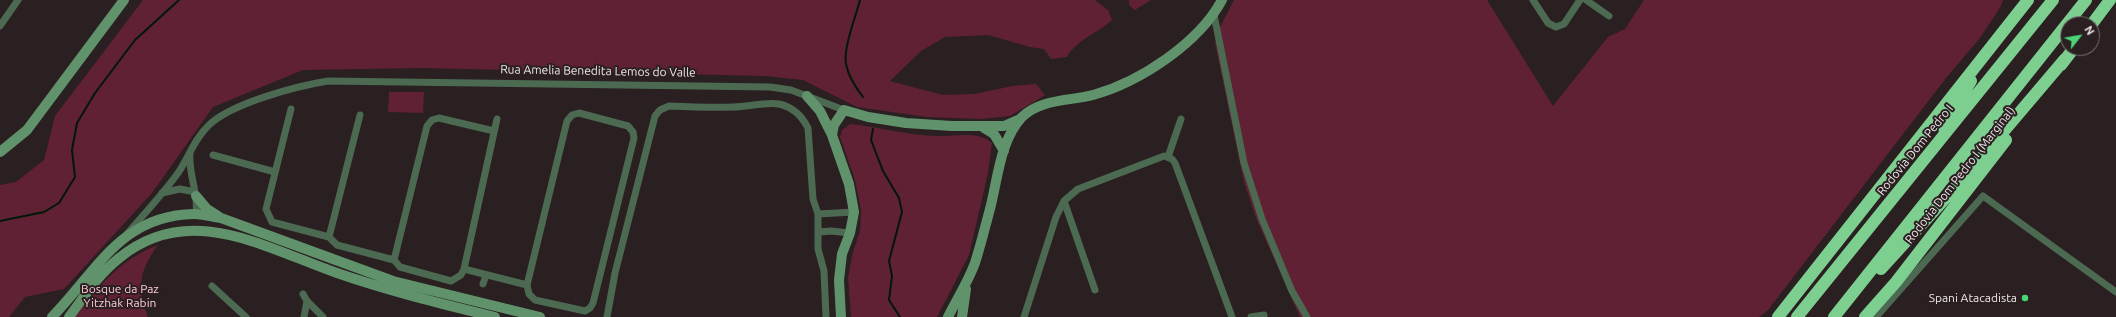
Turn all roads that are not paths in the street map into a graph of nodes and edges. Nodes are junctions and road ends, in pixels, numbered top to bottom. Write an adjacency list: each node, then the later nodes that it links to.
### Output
1 (18, 0): 14 (street)
2 (1222, 0): 11 (street)
3 (1534, 0): 4 (street)
4 (1580, 0)
5 (1586, 0): 12 (street)
6 (2028, 0): 15 (highway, Rodovia Dom Pedro I)
7 (2053, 0): 34 (highway, Rodovia Dom Pedro I)
8 (2086, 0): 77 (highway)
9 (2110, 0): 13 (highway)
10 (121, 2): 30 (street)
11 (1214, 15): 23 (street); 75 (street)
12 (1609, 16)
13 (2098, 16)
14 (0, 26)
15 (1991, 46): 34 (highway); 59 (highway, Rodovia Dom Pedro I)
16 (2067, 56): 17 (highway, Rodovia Dom Pedro I (Marginal))
17 (2065, 59): 78 (highway); 79 (highway, Rodovia Dom Pedro I (Marginal))
18 (807, 96): 20 (street, Rua Amelia Benedita Lemos do Valle); 27 (street); 28 (street, Rua Amelia Benedita Lemos do Valle)
19 (291, 109): 33 (street)
20 (844, 110): 25 (street, Rua Amelia Benedita Lemos do Valle); 27 (street)
21 (360, 115): 46 (street)
22 (497, 119): 26 (street)
23 (1020, 119): 25 (street, Rua Amelia Benedita Lemos do Valle); 29 (street)
24 (1181, 119): 32 (street)
25 (984, 128): 29 (street)
26 (494, 131): 47 (street); 48 (street)
27 (832, 135): 38 (street)
28 (190, 149): 35 (street, Rua Amelia Benedita Lemos do Valle); 36 (street)
29 (1004, 151): 50 (street)
30 (0, 152)
31 (213, 155): 33 (street)
32 (1168, 157): 37 (street); 73 (street)
33 (275, 172): 46 (street)
34 (1903, 188): 76 (highway, Rodovia Dom Pedro I)
35 (161, 194): 36 (street); 45 (street, Rua Amelia Benedita Lemos do Valle)
36 (195, 194): 39 (street); 41 (street)
37 (1064, 200): 54 (street); 72 (street)
38 (854, 212): 40 (street); 44 (street)
39 (196, 214): 41 (street); 42 (street); 45 (street)
40 (818, 214): 43 (street); 67 (street)
41 (221, 218): 66 (street)
42 (182, 232): 61 (street); 65 (street)
43 (819, 232): 44 (street); 68 (street)
44 (850, 234): 69 (street)
45 (126, 235): 60 (street)
46 (329, 237): 47 (street)
47 (394, 260): 48 (street)
48 (464, 269): 49 (street)
49 (486, 275): 51 (street); 52 (street)
50 (969, 278): 70 (street); 71 (street)
51 (483, 284)
52 (527, 285): 52 (street)
53 (212, 286): 62 (street)
54 (1095, 290)
55 (2116, 292): 80 (street)
56 (304, 294): 57 (street)
57 (307, 301): 63 (street); 64 (street)
58 (1264, 315): 74 (street)
59 (1778, 316)
60 (52, 317)
61 (69, 317)
62 (246, 317)
63 (304, 317)
64 (323, 317)
65 (495, 317)
66 (540, 317)
67 (607, 317)
68 (826, 317)
69 (841, 317)
70 (948, 317)
71 (962, 317)
72 (1024, 317)
73 (1232, 317)
74 (1250, 317)
75 (1307, 317)
76 (1797, 317)
77 (1834, 317)
78 (1837, 317)
79 (1865, 317)
80 (1876, 317)

